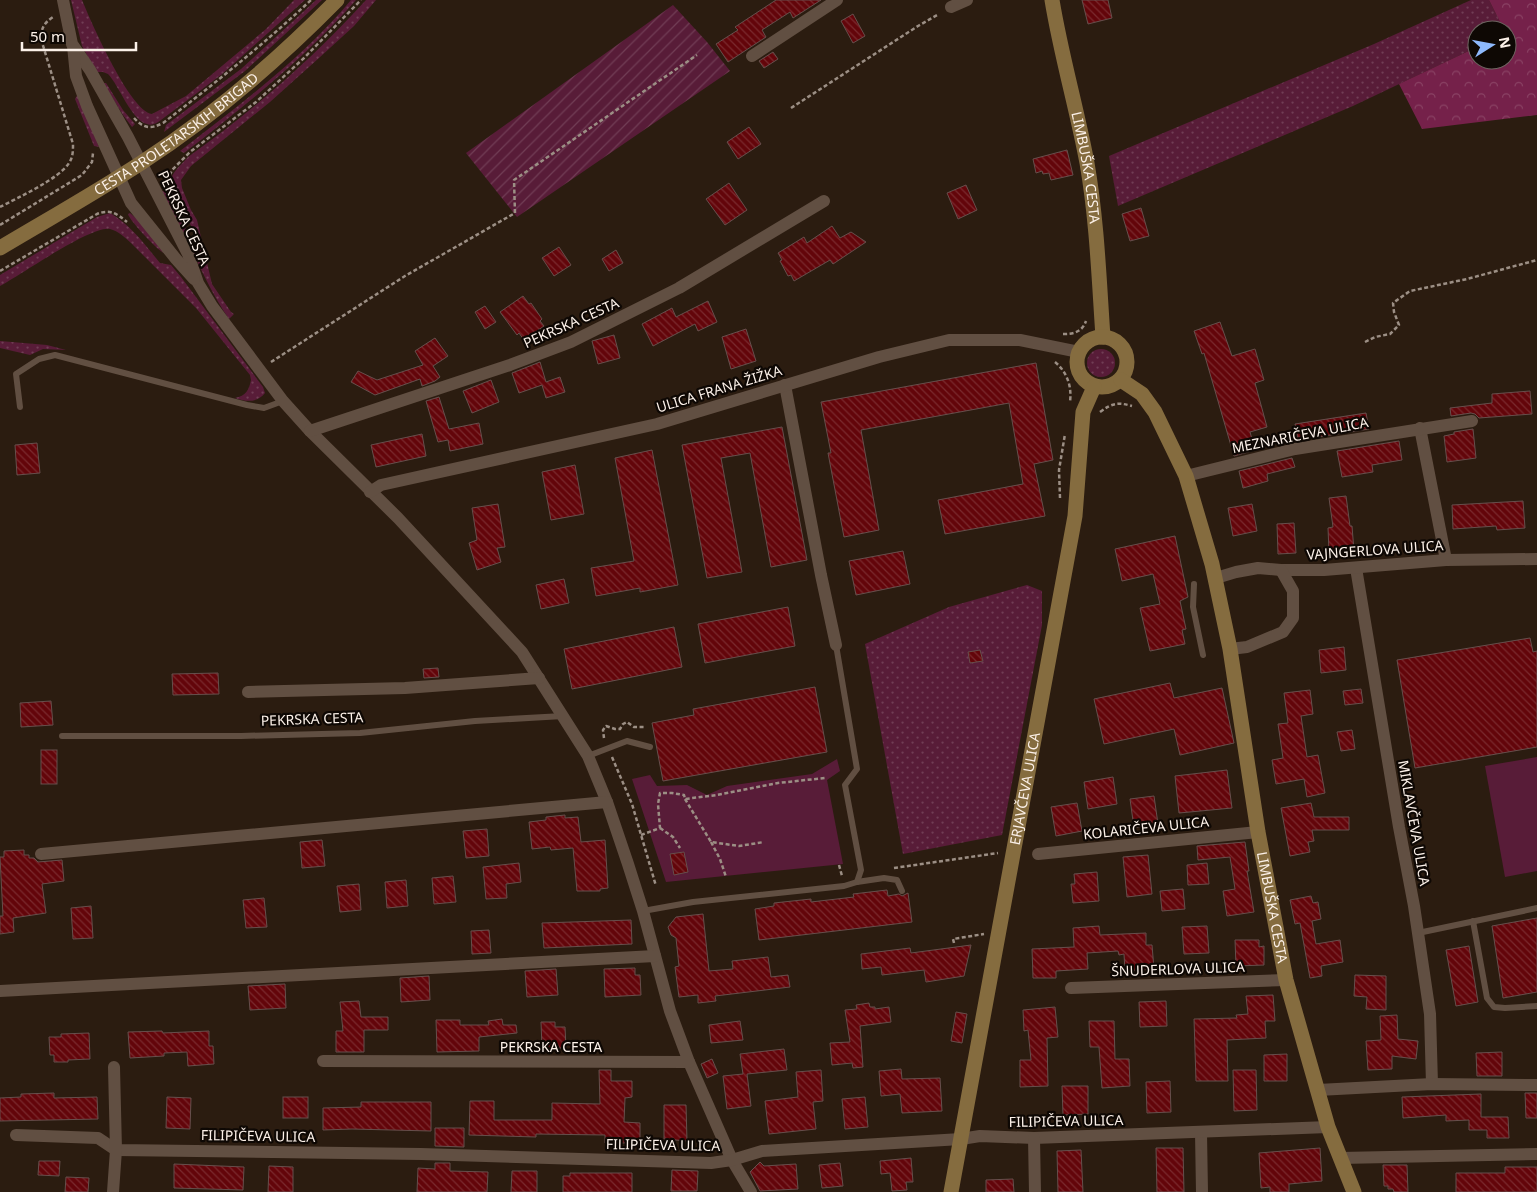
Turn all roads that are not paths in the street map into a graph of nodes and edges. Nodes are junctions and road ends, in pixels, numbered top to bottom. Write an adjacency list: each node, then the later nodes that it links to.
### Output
1 (63, 0): 7 (street, PEKRSKA CESTA)
2 (337, 0): 9 (main road, CESTA PROLETARSKIH BRIGAD)
3 (837, 0): 8 (street)
4 (967, 0): 6 (street)
5 (1052, 0): 14 (main road, LIMBUŠKA CESTA)
6 (951, 7)
7 (72, 44): 9 (street, PEKRSKA CESTA); 10 (street)
8 (752, 56)
9 (141, 163): 10 (main road, CESTA PROLETARSKIH BRIGAD); 13 (street, PEKRSKA CESTA)
10 (118, 177): 12 (main road, CESTA PROLETARSKIH BRIGAD); 13 (street)
11 (824, 201): 23 (street, PEKRSKA CESTA)
12 (0, 248)
13 (198, 283): 19 (street, PEKRSKA CESTA)
14 (1103, 337): 15 (main road); 16 (main road)
15 (1079, 352): 17 (street, ULICA FRANA ŽIŽKA); 18 (main road)
16 (1121, 380): 18 (main road); 24 (main road, LIMBUŠKA CESTA)
17 (785, 384): 25 (street, ULICA FRANA ŽIŽKA); 32 (street)
18 (1094, 387): 66 (main road, ERJAVČEVA ULICA)
19 (283, 401): 20 (lane); 23 (street, PEKRSKA CESTA)
20 (20, 407)
21 (1472, 421): 22 (street, MEZNARIČEVA ULICA)
22 (1420, 428): 24 (street, MEZNARIČEVA ULICA); 27 (street)
23 (310, 431): 25 (street, PEKRSKA CESTA)
24 (1186, 476): 30 (main road, LIMBUŠKA CESTA)
25 (370, 492): 35 (street, PEKRSKA CESTA)
26 (1537, 559): 27 (street, VAJNGERLOVA ULICA)
27 (1446, 560): 28 (street, VAJNGERLOVA ULICA)
28 (1356, 568): 29 (street, VAJNGERLOVA ULICA); 50 (street, MIKLAVČEVA ULICA)
29 (1281, 570): 30 (street, VAJNGERLOVA ULICA); 33 (street)
30 (1216, 578): 33 (main road, LIMBUŠKA CESTA)
31 (1194, 584): 34 (lane)
32 (836, 645): 45 (lane)
33 (1230, 649): 42 (main road, LIMBUŠKA CESTA)
34 (1202, 655)
35 (539, 678): 36 (street); 37 (street, PEKRSKA CESTA)
36 (248, 692)
37 (563, 716): 38 (lane, PEKRSKA CESTA); 40 (street, PEKRSKA CESTA)
38 (62, 736)
39 (650, 747): 40 (lane)
40 (588, 756): 41 (street, PEKRSKA CESTA)
41 (606, 802): 43 (street); 48 (street, PEKRSKA CESTA)
42 (1258, 832): 44 (street, KOLARIČEVA ULICA); 52 (main road, LIMBUŠKA CESTA)
43 (41, 854)
44 (1038, 854)
45 (857, 882): 46 (lane); 48 (lane)
46 (902, 891)
47 (1537, 908): 49 (lane)
48 (643, 911): 51 (street, PEKRSKA CESTA)
49 (1473, 921): 50 (lane); 55 (lane)
50 (1418, 932): 59 (street, MIKLAVČEVA ULICA)
51 (655, 956): 54 (street); 57 (street, PEKRSKA CESTA)
52 (1286, 980): 53 (street, ŠNUDERLOVA ULICA); 61 (main road, LIMBUŠKA CESTA)
53 (1071, 988)
54 (0, 992)
55 (1537, 1006)
56 (323, 1061): 57 (street, PEKRSKA CESTA)
57 (689, 1062): 70 (street, PEKRSKA CESTA)
58 (114, 1067): 67 (street)
59 (1432, 1084): 60 (street); 61 (street)
60 (1537, 1085)
61 (1318, 1090): 62 (main road, LIMBUŠKA CESTA)
62 (1328, 1127): 63 (street, FILIPIČEVA ULICA); 69 (main road, LIMBUŠKA CESTA)
63 (1201, 1133): 65 (street, FILIPIČEVA ULICA); 75 (street)
64 (16, 1135): 67 (street, FILIPIČEVA ULICA)
65 (1034, 1138): 66 (street, FILIPIČEVA ULICA); 74 (street)
66 (961, 1139): 70 (street, FILIPIČEVA ULICA); 73 (main road, ERJAVČEVA ULICA)
67 (116, 1150): 70 (street, FILIPIČEVA ULICA); 71 (street)
68 (1537, 1154): 69 (street)
69 (1340, 1158): 76 (main road, LIMBUŠKA CESTA)
70 (732, 1160): 72 (street, PEKRSKA CESTA)
71 (113, 1192)
72 (751, 1192)
73 (951, 1192)
74 (1035, 1192)
75 (1202, 1192)
76 (1354, 1192)

